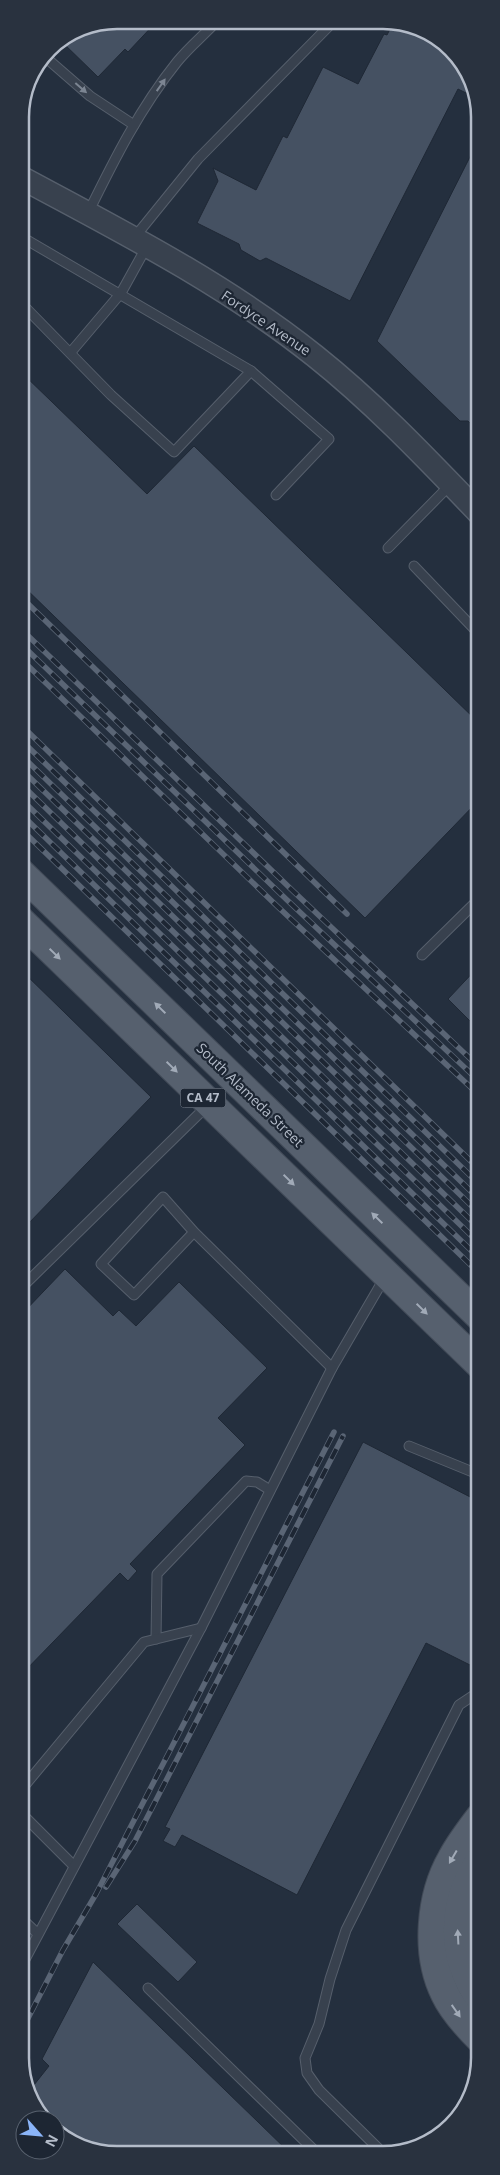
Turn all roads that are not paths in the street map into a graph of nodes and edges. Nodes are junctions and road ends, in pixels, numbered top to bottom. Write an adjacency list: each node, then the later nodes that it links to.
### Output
1 (209, 29): 4 (lane, one-way to 1)
2 (326, 29): 8 (lane)
3 (50, 61): 4 (lane, one-way to 4)
4 (134, 125): 6 (lane)
5 (29, 182): 6 (street, Fordyce Avenue)
6 (88, 213): 8 (street, Fordyce Avenue)
7 (29, 241): 9 (lane)
8 (140, 242): 9 (lane); 13 (street, Fordyce Avenue)
9 (121, 293): 11 (lane); 12 (lane)
10 (29, 311): 11 (lane)
11 (71, 352): 12 (lane)
12 (251, 371): 14 (lane)
13 (451, 484): 15 (street, Fordyce Avenue); 16 (lane)
14 (276, 495)
15 (471, 505)
16 (388, 548)
17 (414, 566): 18 (lane)
18 (471, 626)
19 (29, 881): 25 (main road, South Alameda Street / CA 47, one-way to 19)
20 (471, 908): 22 (lane)
21 (29, 929): 23 (main road, CA 47, one-way to 23)
22 (422, 955)
23 (209, 1104): 26 (main road, CA 47, one-way to 26); 27 (lane)
24 (194, 1232): 24 (lane); 30 (lane)
25 (412, 1252): 26 (main road); 28 (main road, South Alameda Street / CA 47)
26 (386, 1275): 29 (main road, CA 47, one-way to 29); 30 (lane)
27 (29, 1279)
28 (471, 1308)
29 (471, 1356)
30 (332, 1368): 33 (lane)
31 (409, 1446): 32 (lane)
32 (471, 1471)
33 (270, 1490): 34 (lane); 35 (lane)
34 (200, 1628): 35 (lane); 40 (lane)
35 (156, 1639): 37 (lane)
36 (471, 1697): 49 (lane)
37 (29, 1780)
38 (29, 1821): 40 (lane)
39 (471, 1830): 47 (main road, one-way to 47)
40 (74, 1866): 43 (lane)
41 (471, 1877): 45 (main road, one-way to 41)
42 (29, 1926): 43 (lane)
43 (38, 1934): 44 (lane)
44 (29, 1952)
45 (471, 1982)
46 (148, 1988): 48 (lane)
47 (471, 2030)
48 (310, 2146)
49 (376, 2146)

